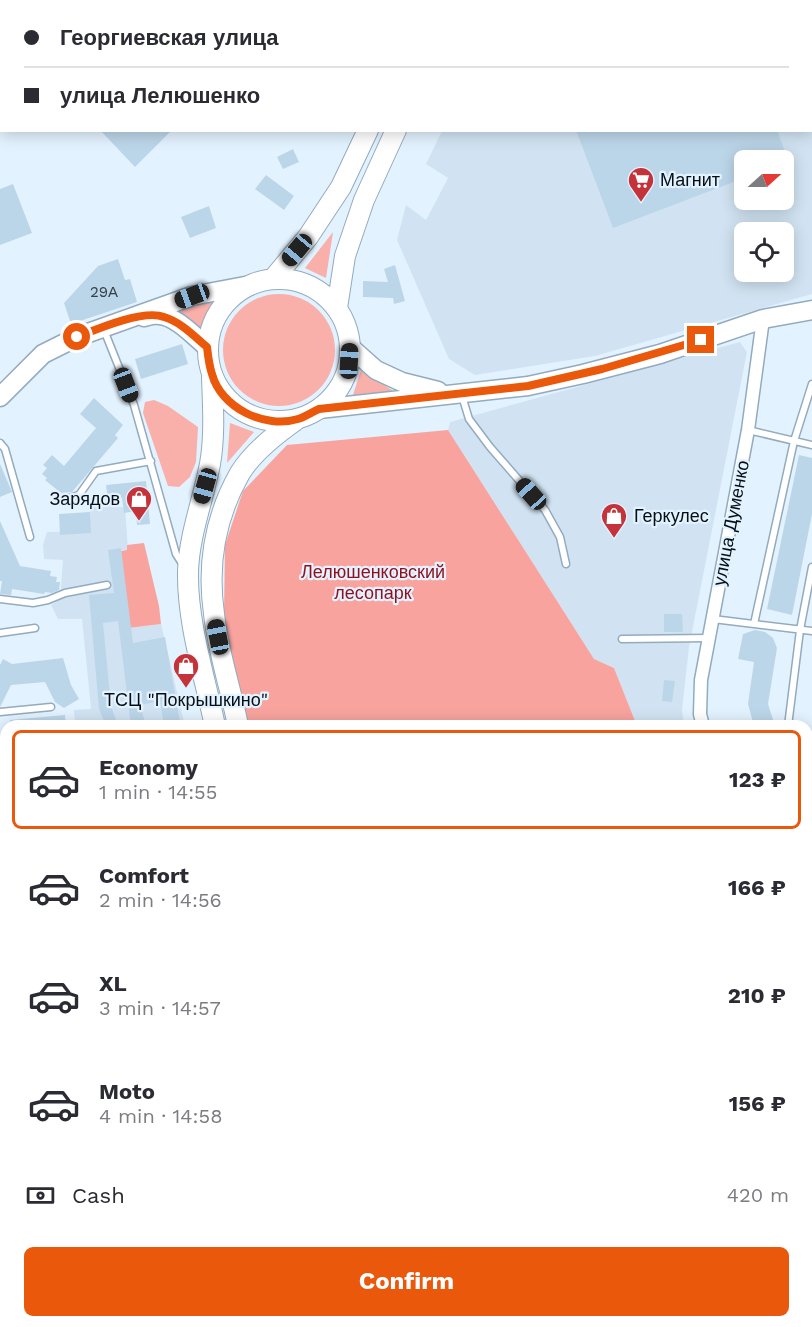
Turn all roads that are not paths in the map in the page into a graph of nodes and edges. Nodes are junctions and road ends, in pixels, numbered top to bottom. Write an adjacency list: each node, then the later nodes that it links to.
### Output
1 (367, 132): 3 (main road)
2 (395, 132): 5 (main road)
3 (273, 279): 4 (main road); 5 (main road)
4 (245, 286): 7 (street); 10 (main road)
5 (337, 308): 11 (main road)
6 (812, 310): 8 (street)
7 (124, 320): 9 (street); 10 (street)
8 (763, 320): 14 (street); 18 (street, улица Думенко)
9 (103, 327): 15 (street); 22 (lane)
10 (207, 347): 12 (main road)
11 (350, 347): 14 (street); 16 (main road)
12 (212, 376): 17 (main road); 27 (main road)
13 (812, 384): 19 (lane)
14 (455, 393): 16 (street); 25 (lane)
15 (0, 397)
16 (319, 409): 17 (main road)
17 (296, 420): 41 (main road)
18 (748, 430): 19 (lane); 30 (street, улица Думенко)
19 (794, 441): 21 (lane); 31 (lane)
20 (0, 443): 24 (lane)
21 (812, 445)
22 (151, 461): 23 (lane); 27 (lane)
23 (58, 501)
24 (30, 537)
25 (566, 564)
26 (812, 567): 33 (lane)
27 (188, 574): 40 (main road)
28 (107, 585): 29 (lane)
29 (0, 599)
30 (713, 619): 31 (lane); 37 (street, улица Думенко)
31 (754, 624): 33 (lane)
32 (34, 628): 35 (lane)
33 (800, 630): 34 (lane); 43 (lane)
34 (812, 631)
35 (0, 633)
36 (622, 639): 37 (lane)
37 (709, 639): 42 (street, улица Думенко)
38 (51, 707): 39 (lane)
39 (0, 712)
40 (215, 720)
41 (237, 720)
42 (702, 720)
43 (789, 720)

